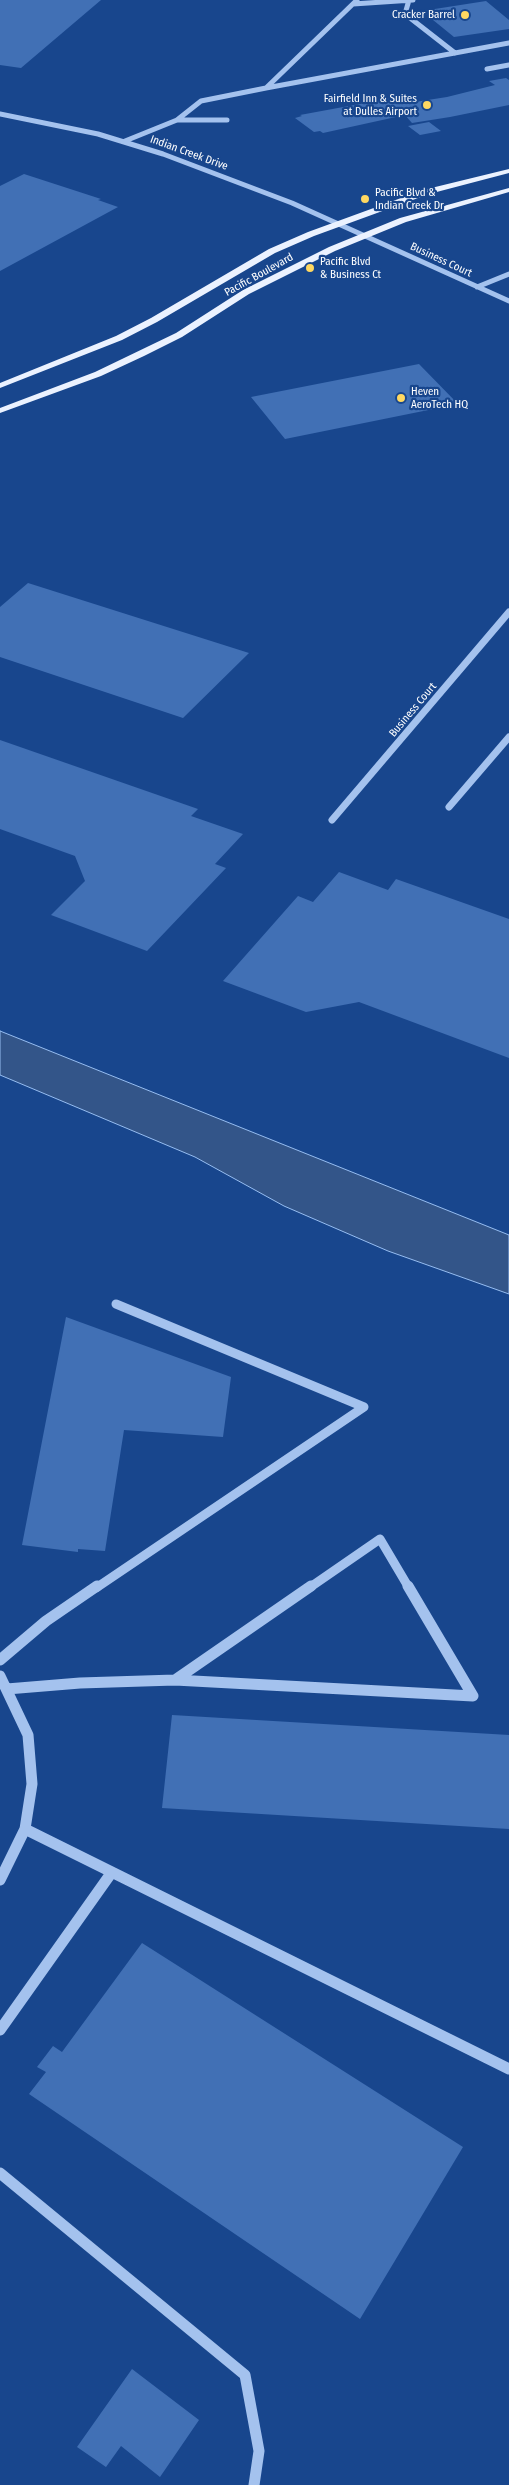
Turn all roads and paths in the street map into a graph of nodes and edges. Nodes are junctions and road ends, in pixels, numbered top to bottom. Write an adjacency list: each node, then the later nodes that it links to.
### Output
1 (357, 0): 3 (street)
2 (410, 0): 3 (street); 5 (street)
3 (353, 4): 8 (street)
4 (509, 43): 5 (street)
5 (454, 53): 8 (street)
6 (509, 65): 7 (street)
7 (487, 69)
8 (266, 88): 10 (street)
9 (0, 114): 12 (street, Indian Creek Drive)
10 (176, 120): 11 (street); 12 (street)
11 (227, 120)
12 (125, 141): 15 (street, Indian Creek Drive)
13 (509, 170): 15 (main road, Pacific Boulevard)
14 (509, 190): 16 (main road, Pacific Boulevard)
15 (338, 223): 16 (street, Indian Creek Drive); 20 (main road, Pacific Boulevard)
16 (365, 235): 18 (street, Business Court); 21 (main road, Pacific Boulevard)
17 (509, 274): 18 (street)
18 (476, 287): 19 (street, Business Court)
19 (509, 301)
20 (0, 386)
21 (0, 412)
22 (509, 612): 25 (street, Business Court)
23 (509, 737): 24 (street)
24 (448, 807)
25 (332, 820)
26 (116, 1304): 27 (street)
27 (0, 1660)
28 (0, 1676): 30 (street)
29 (175, 1680): 29 (street); 30 (street)
30 (7, 1690): 31 (street)
31 (25, 1829): 32 (street); 33 (street)
32 (112, 1872): 34 (street); 35 (street)
33 (0, 1880)
34 (0, 2030)
35 (509, 2070)
36 (0, 2173): 37 (street)
37 (254, 2485)

